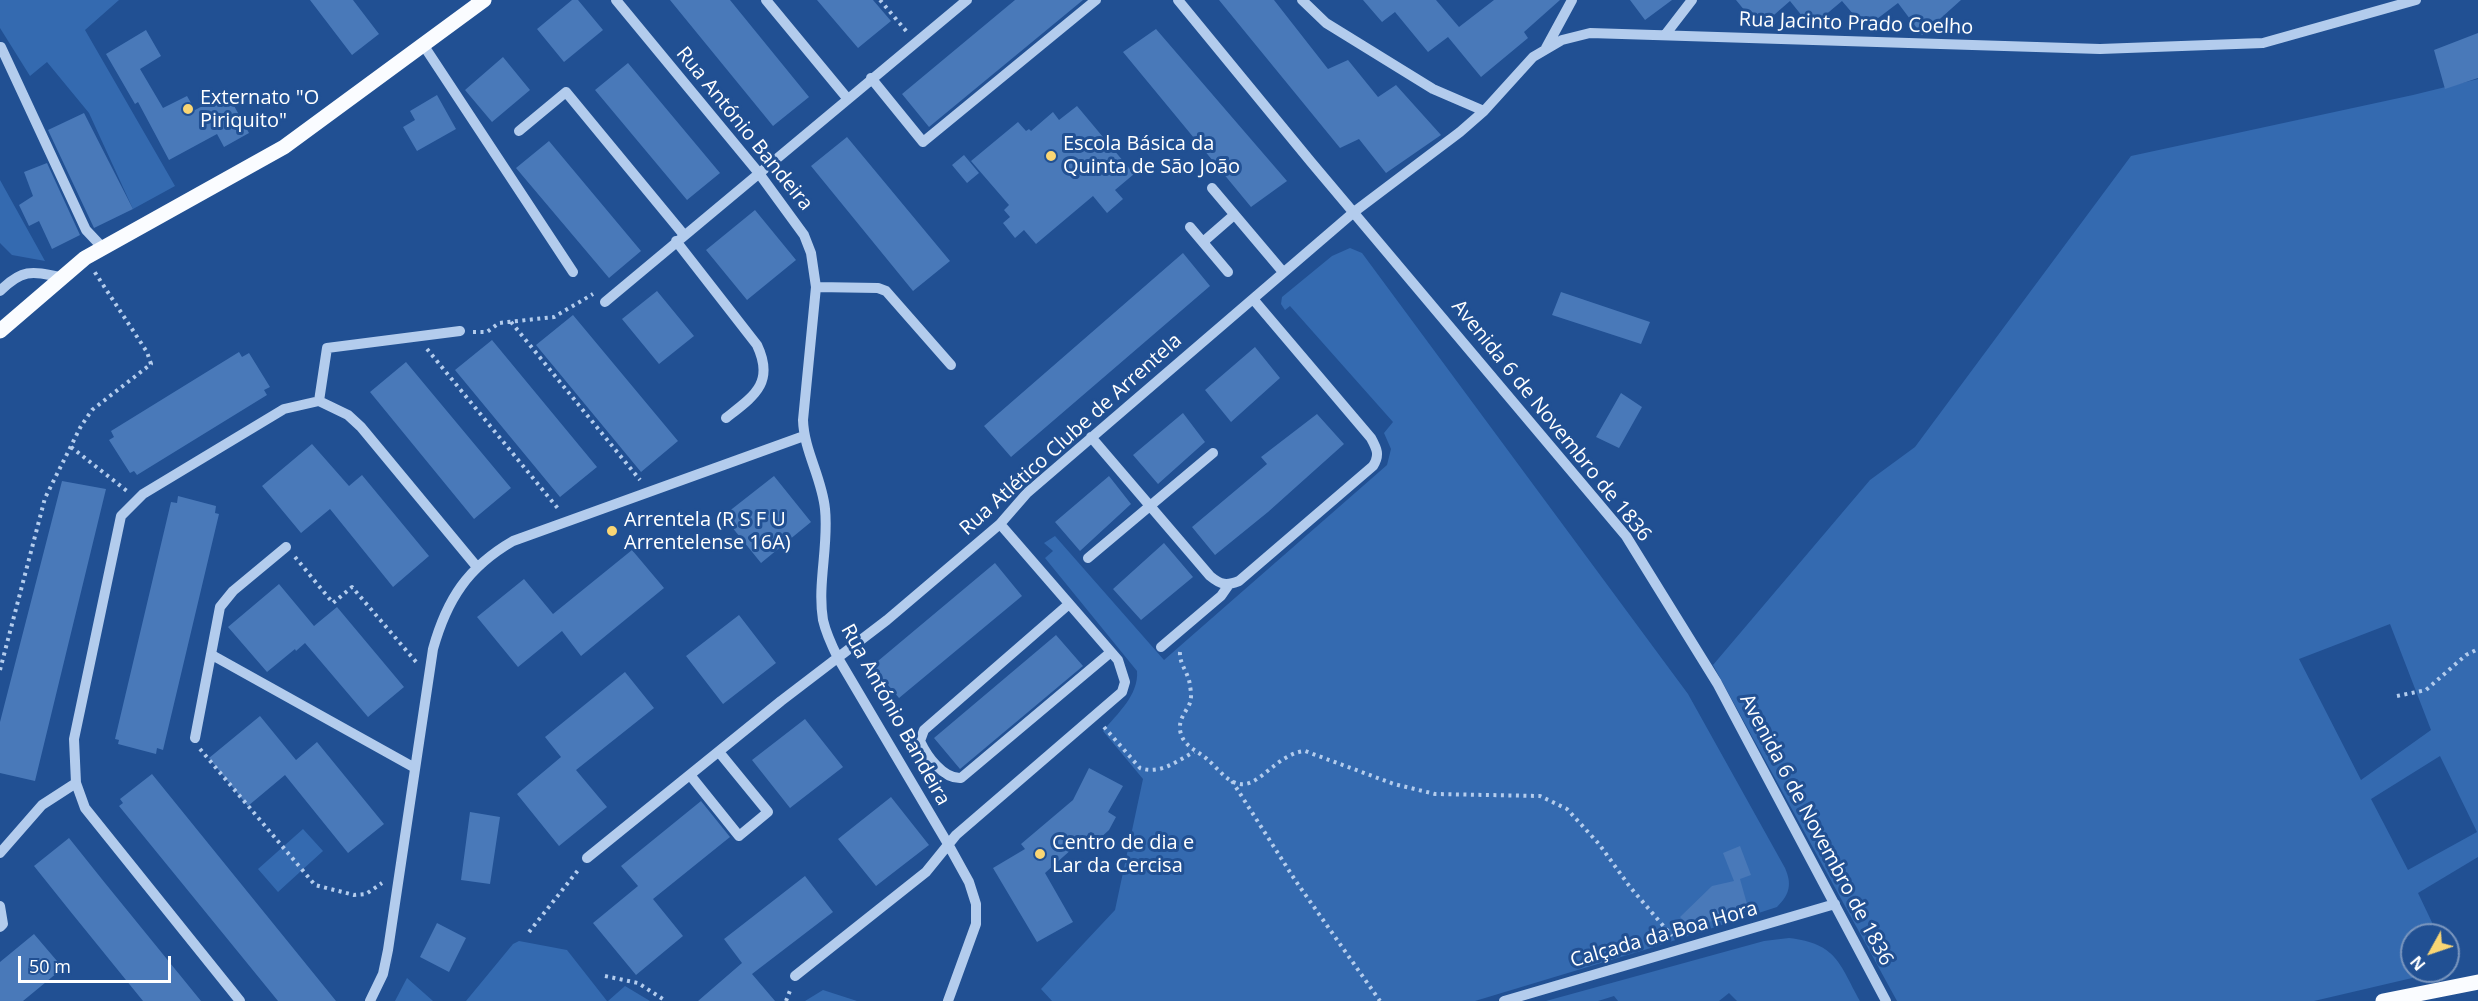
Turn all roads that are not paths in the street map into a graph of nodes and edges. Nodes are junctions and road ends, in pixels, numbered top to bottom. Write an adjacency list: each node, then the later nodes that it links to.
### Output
1 (484, 0): 12 (main road)
2 (616, 0): 19 (street, Rua António Bandeira)
3 (766, 0): 16 (street)
4 (967, 0): 15 (street)
5 (1096, 0): 15 (street)
6 (1178, 0): 21 (street, Avenida 6 de Novembro de 1836)
7 (1302, 0): 17 (street)
8 (1572, 0): 14 (street)
9 (1692, 0): 11 (street)
10 (2416, 0): 11 (street, Rua Jacinto Prado Coelho)
11 (1665, 35): 14 (street, Rua Jacinto Prado Coelho)
12 (423, 46): 26 (main road); 27 (street)
13 (1, 47): 26 (street)
14 (1545, 48): 17 (street, Rua Jacinto Prado Coelho)
15 (871, 78): 16 (street)
16 (847, 98): 19 (street)
17 (1484, 111): 21 (street, Rua Jacinto Prado Coelho)
18 (519, 131): 24 (street)
19 (759, 172): 24 (street); 31 (street, Rua António Bandeira)
20 (1212, 188): 22 (street)
21 (1354, 212): 29 (street, Rua Atlético Clube de Arrentela); 62 (street, Avenida 6 de Novembro de 1836)
22 (1234, 215): 25 (street); 29 (street)
23 (1190, 227): 25 (street)
24 (680, 238): 34 (street); 39 (street)
25 (1203, 242): 28 (street)
26 (103, 248): 30 (main road)
27 (573, 272)
28 (1228, 272)
29 (1283, 273): 33 (street, Rua Atlético Clube de Arrentela)
30 (60, 277): 32 (street); 35 (main road)
31 (816, 287): 37 (street); 40 (street, Rua António Bandeira)
32 (0, 291)
33 (1253, 299): 41 (street, Rua Atlético Clube de Arrentela); 48 (street)
34 (605, 302)
35 (0, 331)
36 (460, 331): 38 (street)
37 (951, 365)
38 (319, 401): 47 (street); 58 (street)
39 (726, 418)
40 (804, 436): 47 (street); 53 (street, Rua António Bandeira)
41 (1091, 437): 43 (street); 44 (street, Rua Atlético Clube de Arrentela)
42 (1213, 453): 43 (street)
43 (1150, 506): 46 (street); 48 (street)
44 (1000, 524): 49 (street); 53 (street, Rua Atlético Clube de Arrentela)
45 (286, 547): 52 (street)
46 (1088, 558)
47 (477, 567): 56 (street)
48 (1228, 586): 50 (street)
49 (1069, 604): 51 (street); 51 (street)
50 (1161, 647)
51 (1111, 652): 59 (street)
52 (212, 655): 54 (street); 56 (street)
53 (838, 658): 55 (street, Rua Atlético Clube de Arrentela); 59 (street, Rua António Bandeira)
54 (195, 738)
55 (719, 752): 57 (street, Rua Atlético Clube de Arrentela); 57 (street)
56 (415, 768): 68 (street)
57 (690, 775): 61 (street, Rua Atlético Clube de Arrentela)
58 (76, 783): 60 (street); 67 (street)
59 (948, 844): 65 (street); 69 (street, Rua António Bandeira)
60 (0, 853)
61 (587, 858)
62 (1835, 904): 70 (street, Calçada da Boa Hora); 71 (street, Avenida 6 de Novembro de 1836)
63 (0, 906): 64 (street)
64 (0, 927)
65 (795, 976)
66 (2478, 982): 72 (main road)
67 (240, 1001)
68 (370, 1001)
69 (948, 1001)
70 (1504, 1001)
71 (1886, 1001)
72 (2383, 1001)

